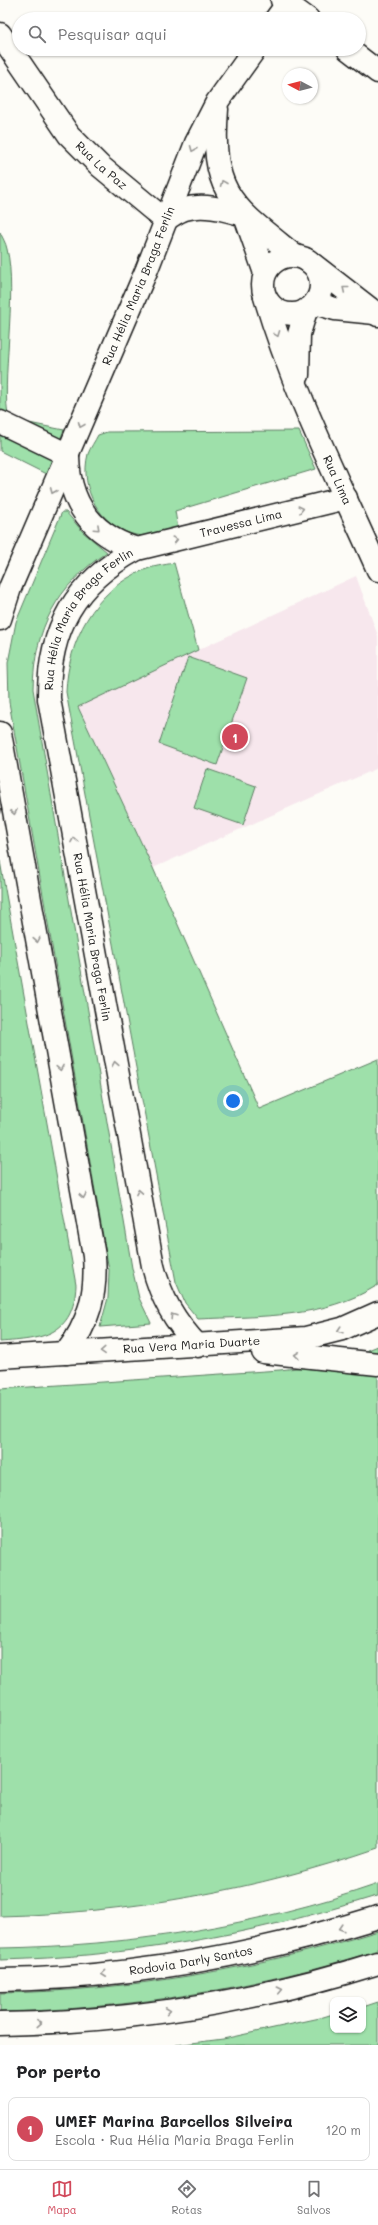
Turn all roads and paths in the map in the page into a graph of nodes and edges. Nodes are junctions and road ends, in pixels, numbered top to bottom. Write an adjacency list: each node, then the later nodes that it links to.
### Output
1 (284, 6): 2 (street)
2 (295, 12)
3 (0, 34): 4 (street, Rua La Paz)
4 (12, 52)
5 (15, 56): 11 (street, Rua La Paz)
6 (250, 56): 9 (street, Rua Hélia Maria Braga Ferlin)
7 (357, 56): 8 (street)
8 (378, 72)
9 (217, 102): 10 (street, one-way to 9); 11 (street, Rua Hélia Maria Braga Ferlin, one-way to 11)
10 (244, 215): 11 (street); 12 (street); 13 (street)
11 (166, 220): 19 (street, Rua Hélia Maria Braga Ferlin, one-way to 19)
12 (301, 258): 13 (street); 15 (street, Rua Lima); 16 (street, one-way to 12)
13 (265, 273): 14 (street, Rua Lima)
14 (265, 297): 15 (street); 17 (street, Rua Lima, one-way to 17)
15 (311, 306): 16 (street); 17 (street, Rua Lima)
16 (377, 314)
17 (298, 390): 20 (street, Rua Lima)
18 (0, 422): 19 (street)
19 (68, 455): 21 (street, one-way to 21); 23 (street, Rua Hélia Maria Braga Ferlin, one-way to 23)
20 (346, 498): 21 (street, Travessa Lima, one-way to 20); 22 (street, Rua Lima)
21 (137, 549): 26 (street, Rua Hélia Maria Braga Ferlin, one-way to 21)
22 (378, 570)
23 (0, 618)
24 (0, 733): 27 (street, one-way to 27)
25 (378, 1313): 26 (street, Rua Vera Maria Duarte, one-way to 26)
26 (198, 1346): 27 (street, Rua Vera Maria Duarte, one-way to 27); 29 (street, one-way to 26)
27 (66, 1354): 28 (street, Rua Vera Maria Duarte)
28 (0, 1357)
29 (378, 1364)
30 (378, 1917): 32 (street, Rodovia Darly Santos, one-way to 32)
31 (378, 1963): 33 (street, one-way to 31)
32 (0, 1980)
33 (0, 2024)

